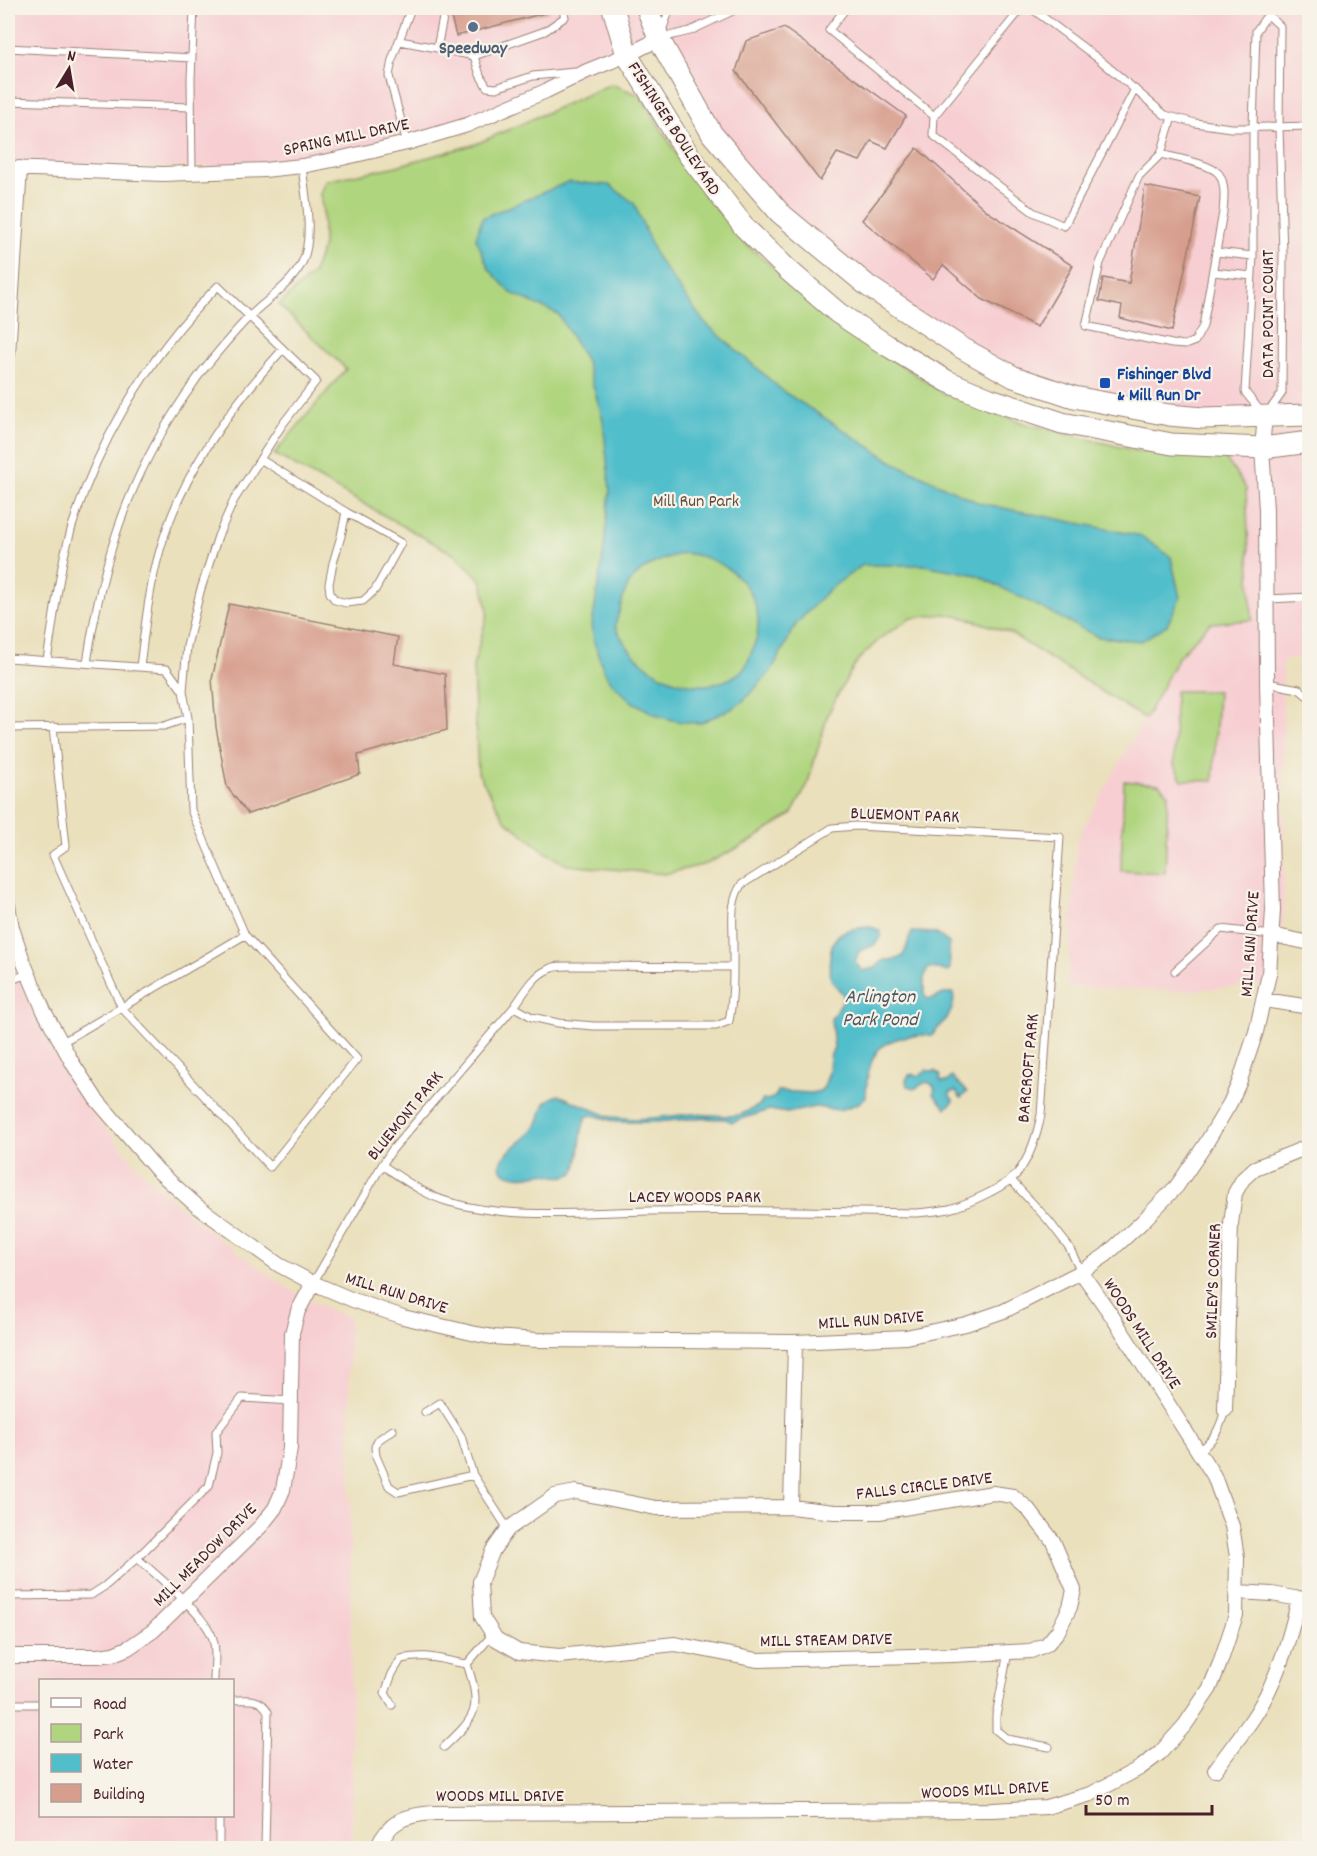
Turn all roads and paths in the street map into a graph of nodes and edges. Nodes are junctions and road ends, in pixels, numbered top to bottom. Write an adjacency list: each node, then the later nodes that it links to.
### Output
1 (194, 8): 21 (lane)
2 (411, 8): 16 (lane)
3 (445, 8): 18 (lane)
4 (562, 8): 20 (lane)
5 (613, 8): 19 (main road, FISHINGER BOULEVARD)
6 (647, 8): 15 (main road, FISHINGER BOULEVARD)
7 (670, 8): 15 (lane)
8 (739, 8): 15 (lane)
9 (846, 8): 26 (lane)
10 (1022, 8): 26 (lane)
11 (1031, 8): 23 (lane)
12 (1260, 8): 14 (lane)
13 (1277, 8): 14 (lane)
14 (1268, 14): 29 (lane, DATA POINT COURT); 30 (lane, DATA POINT COURT)
15 (659, 39): 19 (street, SPRING MILL DRIVE); 44 (main road, FISHINGER BOULEVARD)
16 (399, 41): 18 (lane); 31 (lane)
17 (8, 48): 21 (lane)
18 (437, 48): 20 (lane)
19 (627, 55): 22 (street, SPRING MILL DRIVE); 46 (main road, FISHINGER BOULEVARD)
20 (474, 56): 22 (lane)
21 (192, 58): 25 (lane)
22 (587, 71): 31 (street, SPRING MILL DRIVE)
23 (1135, 89): 26 (lane); 27 (lane)
24 (8, 101): 25 (lane)
25 (191, 106): 35 (lane)
26 (934, 116)
27 (1172, 117): 30 (lane); 32 (lane)
28 (1310, 126): 29 (lane)
29 (1279, 127): 30 (lane); 44 (lane, DATA POINT COURT)
30 (1253, 128): 37 (lane, DATA POINT COURT)
31 (406, 143): 33 (street, SPRING MILL DRIVE)
32 (1161, 154): 36 (lane); 38 (lane)
33 (302, 166): 35 (street, SPRING MILL DRIVE); 40 (lane)
34 (14, 168): 35 (street, SPRING MILL DRIVE); 42 (street)
35 (192, 173)
36 (1216, 252): 37 (lane); 38 (lane)
37 (1253, 256): 39 (lane, DATA POINT COURT)
38 (1213, 272): 39 (lane)
39 (1252, 276): 44 (lane, DATA POINT COURT)
40 (250, 316): 41 (lane); 52 (lane); 53 (lane)
41 (283, 349): 47 (lane); 54 (lane)
42 (8, 354)
43 (1310, 415): 44 (main road, FISHINGER BOULEVARD)
44 (1265, 416): 46 (street, MILL RUN DRIVE)
45 (1310, 442): 46 (main road, FISHINGER BOULEVARD)
46 (1262, 448): 50 (street, MILL RUN DRIVE)
47 (260, 459): 48 (lane); 56 (lane)
48 (346, 512): 48 (lane)
49 (1310, 597): 50 (lane)
50 (1268, 599): 55 (street, MILL RUN DRIVE)
51 (8, 658): 52 (lane)
52 (47, 660): 53 (lane)
53 (87, 663): 54 (lane)
54 (140, 667): 56 (lane)
55 (1267, 684): 57 (lane); 64 (street, MILL RUN DRIVE)
56 (183, 691): 58 (lane)
57 (1310, 699)
58 (188, 718): 59 (lane); 65 (lane)
59 (54, 727): 60 (lane); 74 (lane)
60 (8, 728)
61 (1060, 837): 67 (lane, BLUEMONT PARK); 78 (lane, BARCROFT PARK)
62 (8, 905): 63 (street, MILL RUN DRIVE)
63 (10, 925): 69 (street, MILL RUN DRIVE)
64 (1272, 935): 66 (street); 68 (lane); 71 (street, MILL RUN DRIVE)
65 (245, 936): 74 (lane); 74 (lane)
66 (1310, 943)
67 (733, 967): 72 (lane, BLUEMONT PARK); 72 (lane, BLUEMONT PARK)
68 (1175, 971)
69 (28, 974): 70 (lane); 75 (street, MILL RUN DRIVE)
70 (8, 981)
71 (1264, 1000): 73 (street); 79 (street, MILL RUN DRIVE)
72 (514, 1007): 77 (lane, BLUEMONT PARK)
73 (1310, 1007)
74 (122, 1008): 75 (lane)
75 (61, 1043): 80 (street, MILL RUN DRIVE)
76 (1310, 1146): 83 (street, SMILEY'S CORNER)
77 (382, 1165): 78 (lane, LACEY WOODS PARK); 80 (lane, BLUEMONT PARK)
78 (1011, 1180): 79 (lane)
79 (1081, 1272): 81 (street, MILL RUN DRIVE); 86 (street, WOODS MILL DRIVE)
80 (313, 1283): 81 (street, MILL RUN DRIVE); 82 (street, MILL MEADOW DRIVE)
81 (795, 1342): 88 (street)
82 (291, 1401): 90 (lane); 95 (street, MILL MEADOW DRIVE)
83 (1225, 1410): 86 (lane, SMILEY'S CORNER)
84 (425, 1412): 87 (lane)
85 (393, 1430): 87 (lane)
86 (1199, 1452): 92 (street, WOODS MILL DRIVE)
87 (473, 1474): 89 (lane)
88 (791, 1507): 89 (street, FALLS CIRCLE DRIVE); 91 (street, FALLS CIRCLE DRIVE)
89 (508, 1529): 96 (street)
90 (137, 1558): 93 (lane); 95 (lane)
91 (1062, 1562): 97 (street, MILL STREAM DRIVE)
92 (1237, 1592): 94 (street); 111 (street, WOODS MILL DRIVE)
93 (8, 1596)
94 (1304, 1599): 107 (street)
95 (184, 1601): 98 (street, MILL MEADOW DRIVE); 100 (lane)
96 (493, 1634): 97 (street, MILL STREAM DRIVE); 99 (lane)
97 (1008, 1652): 106 (lane)
98 (8, 1656)
99 (467, 1664): 104 (lane); 105 (lane)
100 (214, 1679)
101 (234, 1700): 110 (lane)
102 (8, 1704): 103 (lane)
103 (39, 1704)
104 (392, 1705)
105 (444, 1747)
106 (1049, 1747)
107 (1215, 1770)
108 (219, 1817): 109 (lane)
109 (219, 1848)
110 (265, 1848)
111 (377, 1848)

